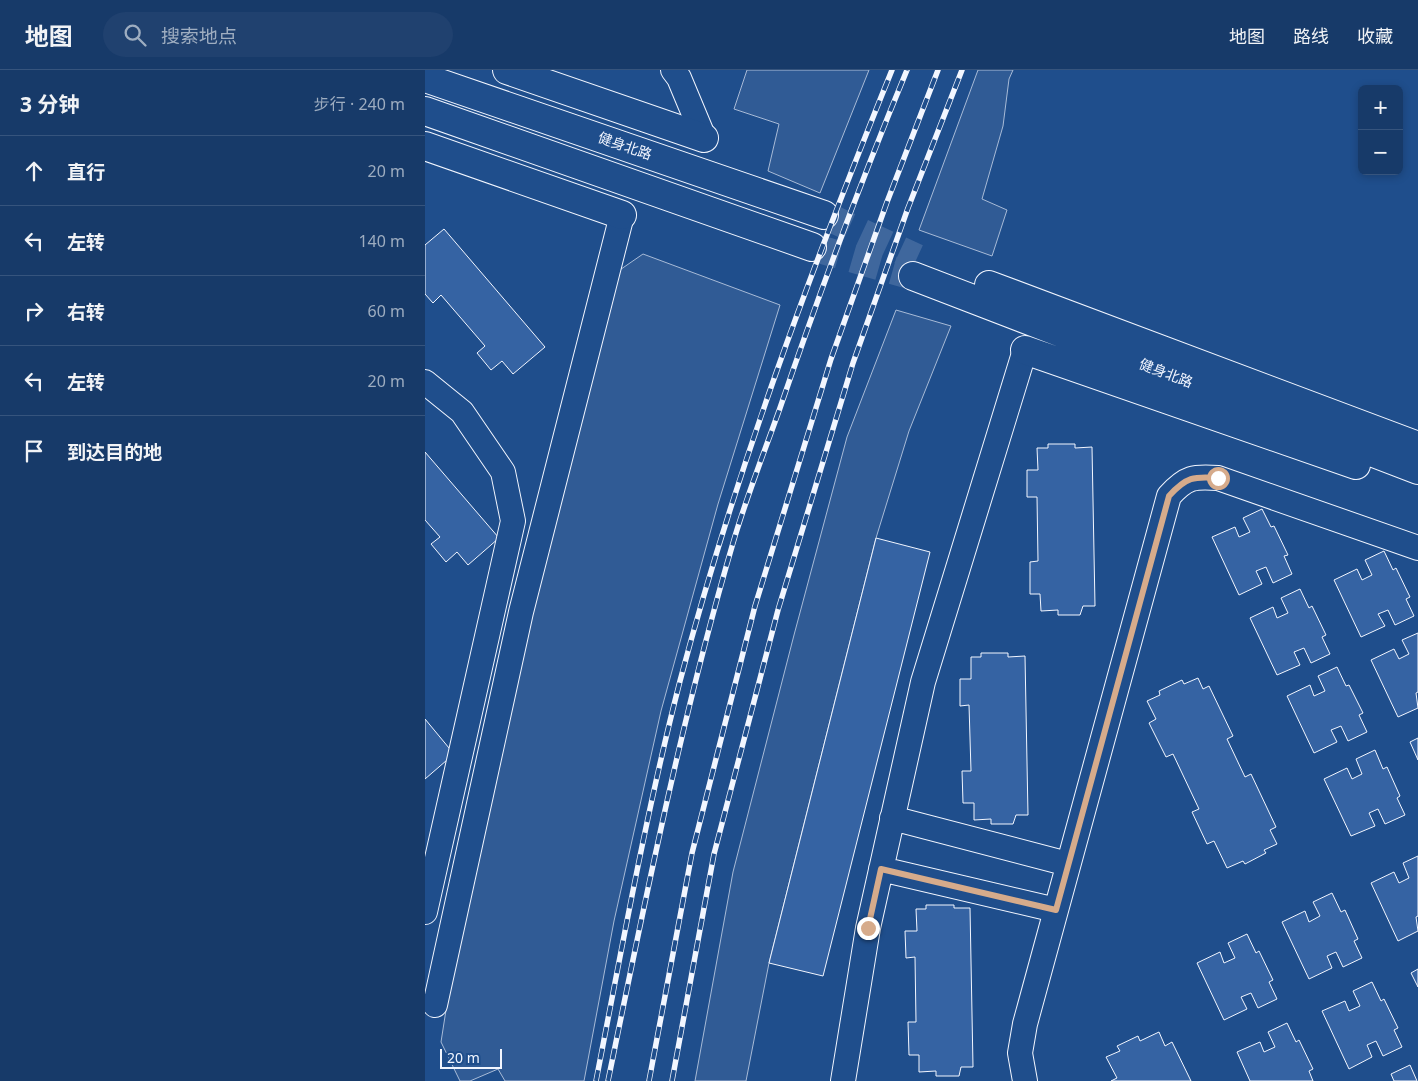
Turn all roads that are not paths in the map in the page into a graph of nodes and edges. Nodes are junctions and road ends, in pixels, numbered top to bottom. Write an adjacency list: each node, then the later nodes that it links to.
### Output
1 (507, 70): 5 (main road)
2 (673, 70): 5 (street)
3 (425, 78): 8 (main road, 健身北路)
4 (425, 110): 9 (main road)
5 (704, 138)
6 (425, 146): 7 (main road)
7 (622, 215): 21 (street)
8 (824, 215)
9 (812, 247)
10 (1025, 350): 14 (main road); 16 (street)
11 (425, 382): 20 (street)
12 (1418, 446): 13 (main road, 健身北路)
13 (1418, 470)
14 (1418, 487)
15 (1418, 548): 17 (street)
16 (893, 818): 17 (street); 18 (street)
17 (1068, 864): 19 (street)
18 (881, 869): 19 (street); 22 (street)
19 (1056, 910): 23 (street)
20 (425, 912)
21 (435, 1005)
22 (843, 1081)
23 (1025, 1081)

